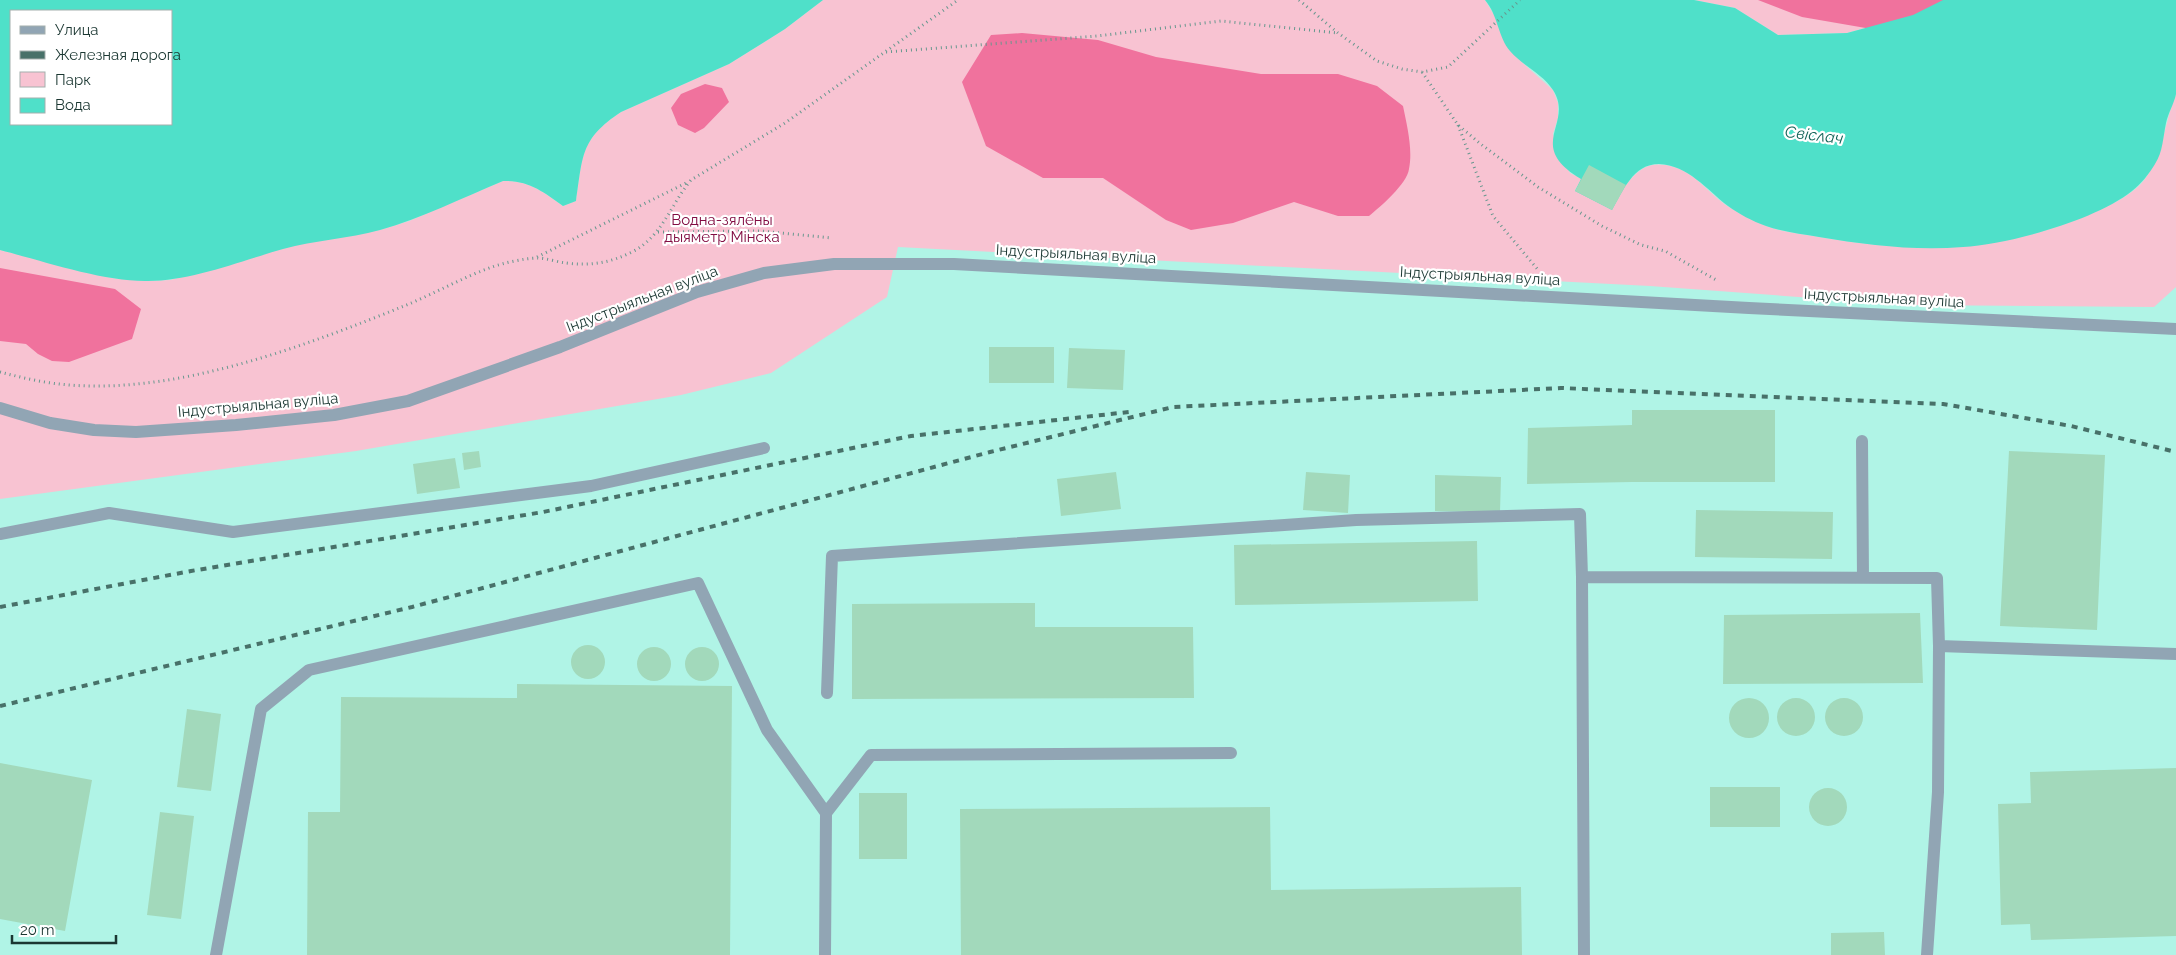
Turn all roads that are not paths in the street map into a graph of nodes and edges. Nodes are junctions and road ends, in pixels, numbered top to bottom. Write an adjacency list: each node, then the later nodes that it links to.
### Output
1 (2176, 329): 2 (street, Індустрыяльная вуліца)
2 (0, 408)
3 (1862, 441): 7 (street)
4 (764, 448): 5 (street)
5 (0, 534)
6 (1582, 577): 7 (street); 10 (street); 15 (street)
7 (1863, 578): 8 (street)
8 (1939, 646): 9 (street); 16 (street)
9 (2176, 654)
10 (827, 693)
11 (1231, 753): 12 (street)
12 (826, 813): 13 (street); 14 (street)
13 (216, 955)
14 (825, 955)
15 (1584, 955)
16 (1927, 955)

